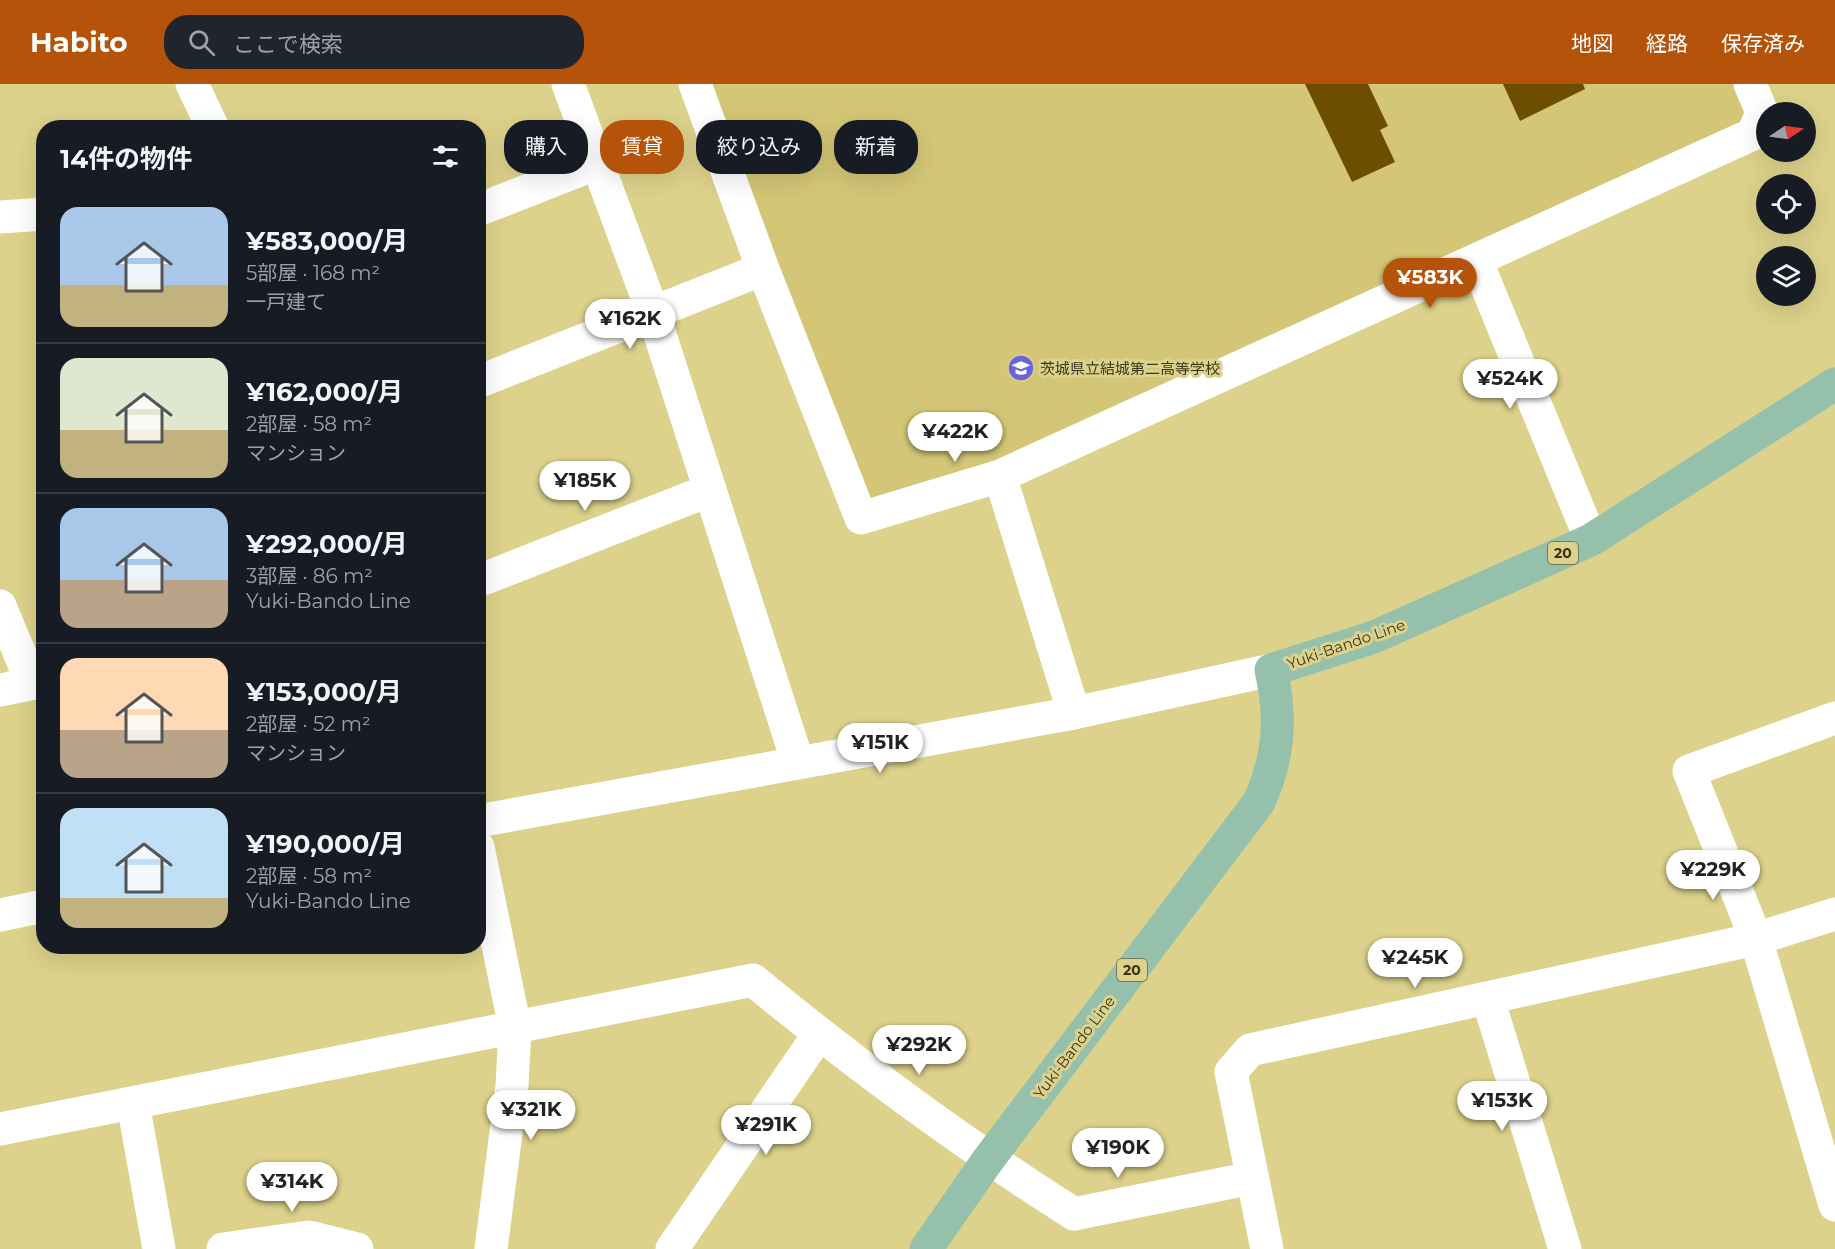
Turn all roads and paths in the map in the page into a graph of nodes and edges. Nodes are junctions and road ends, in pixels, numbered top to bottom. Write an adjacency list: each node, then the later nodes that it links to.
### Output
1 (192, 84): 5 (street)
2 (568, 84): 6 (street)
3 (695, 84): 11 (street)
4 (1750, 84): 10 (street)
5 (209, 120)
6 (598, 163): 7 (street); 12 (street)
7 (486, 207)
8 (36, 215): 9 (street)
9 (0, 217)
10 (1476, 260): 15 (street); 17 (street)
11 (763, 269): 12 (street); 15 (street)
12 (653, 313): 13 (street); 16 (street)
13 (486, 379)
14 (1834, 389): 17 (main road, Yuki-Bando Line / 20)
15 (1000, 476): 24 (street)
16 (710, 490): 18 (street); 26 (street)
17 (1592, 540): 20 (main road, Yuki-Bando Line / 20)
18 (486, 578)
19 (0, 606): 21 (street)
20 (1271, 670): 24 (street); 38 (main road, Yuki-Bando Line / 20)
21 (36, 678)
22 (36, 682): 23 (street)
23 (0, 690)
24 (1074, 713): 26 (street)
25 (1835, 718): 32 (street)
26 (798, 763): 27 (street)
27 (486, 820)
28 (486, 886): 34 (street)
29 (36, 908): 31 (street)
30 (1835, 914): 32 (street)
31 (0, 915)
32 (1756, 939): 33 (street); 40 (street)
33 (1488, 999): 39 (street); 48 (street)
34 (515, 1028): 35 (street); 36 (street); 44 (street)
35 (819, 1034): 38 (street); 45 (street)
36 (133, 1103): 37 (street); 41 (street)
37 (0, 1129)
38 (988, 1160): 39 (street); 46 (main road, Yuki-Bando Line / 20)
39 (1252, 1178): 47 (street)
40 (1835, 1205)
41 (159, 1249)
42 (223, 1249): 43 (street)
43 (357, 1249)
44 (491, 1249)
45 (672, 1249)
46 (926, 1249)
47 (1267, 1249)
48 (1565, 1249)

